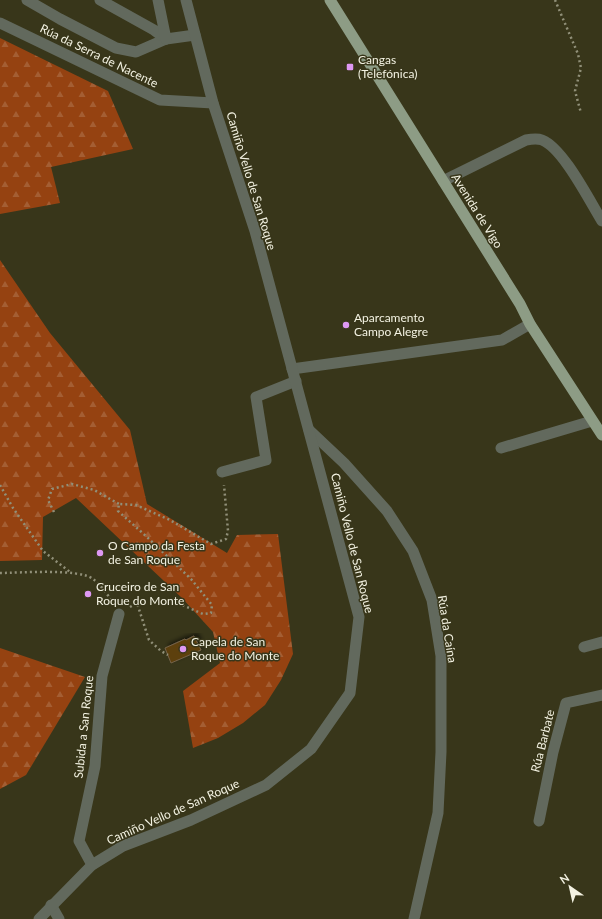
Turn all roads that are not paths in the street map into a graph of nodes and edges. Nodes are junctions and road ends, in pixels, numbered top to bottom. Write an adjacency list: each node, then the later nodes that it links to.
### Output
1 (27, 0): 8 (street)
2 (100, 0): 8 (street)
3 (158, 0): 8 (street)
4 (186, 0): 7 (street, Camiño Vello de San Roque)
5 (330, 0): 10 (main road, Avenida de Vigo)
6 (0, 23): 9 (street, Rúa da Serra de Nacente)
7 (195, 35): 8 (street); 9 (street, Camiño Vello de San Roque)
8 (166, 40)
9 (213, 103): 13 (street, Camiño Vello de San Roque)
10 (443, 181): 11 (street); 12 (main road, Avenida de Vigo)
11 (602, 221)
12 (530, 324): 13 (street); 15 (main road, Avenida de Vigo)
13 (292, 369): 14 (street, Camiño Vello de San Roque)
14 (296, 381): 16 (street, Camiño Vello de San Roque); 19 (street)
15 (592, 421): 17 (main road, Avenida de Vigo); 18 (street)
16 (309, 429): 25 (street, Camiño Vello de San Roque); 29 (street, Rúa da Caína)
17 (602, 435)
18 (501, 448)
19 (222, 472)
20 (119, 614): 25 (street, Subida a San Roque)
21 (602, 642): 22 (street)
22 (584, 647)
23 (602, 695): 24 (street, Rúa Barbate)
24 (539, 821)
25 (92, 865): 26 (street, Camiño Vello de San Roque)
26 (51, 905): 27 (street, Camiño Vello de San Roque); 28 (street)
27 (39, 919)
28 (59, 919)
29 (414, 919)

